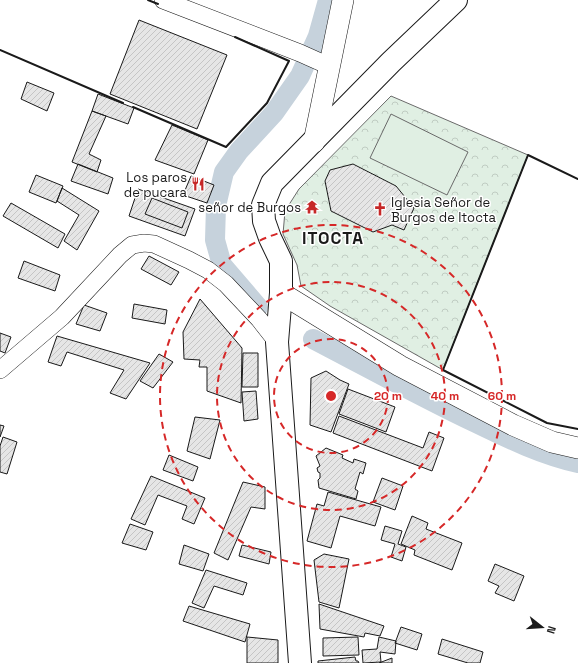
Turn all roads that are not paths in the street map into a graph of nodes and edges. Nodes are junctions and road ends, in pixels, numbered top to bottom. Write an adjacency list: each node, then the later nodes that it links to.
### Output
1 (162, 0): 4 (street)
2 (344, 0): 4 (street)
3 (456, 0): 5 (main road)
4 (324, 64): 5 (street)
5 (314, 142): 6 (main road)
6 (281, 293): 7 (main road); 9 (street)
7 (277, 342): 8 (street); 10 (main road)
8 (0, 370)
9 (578, 448)
10 (300, 663)

